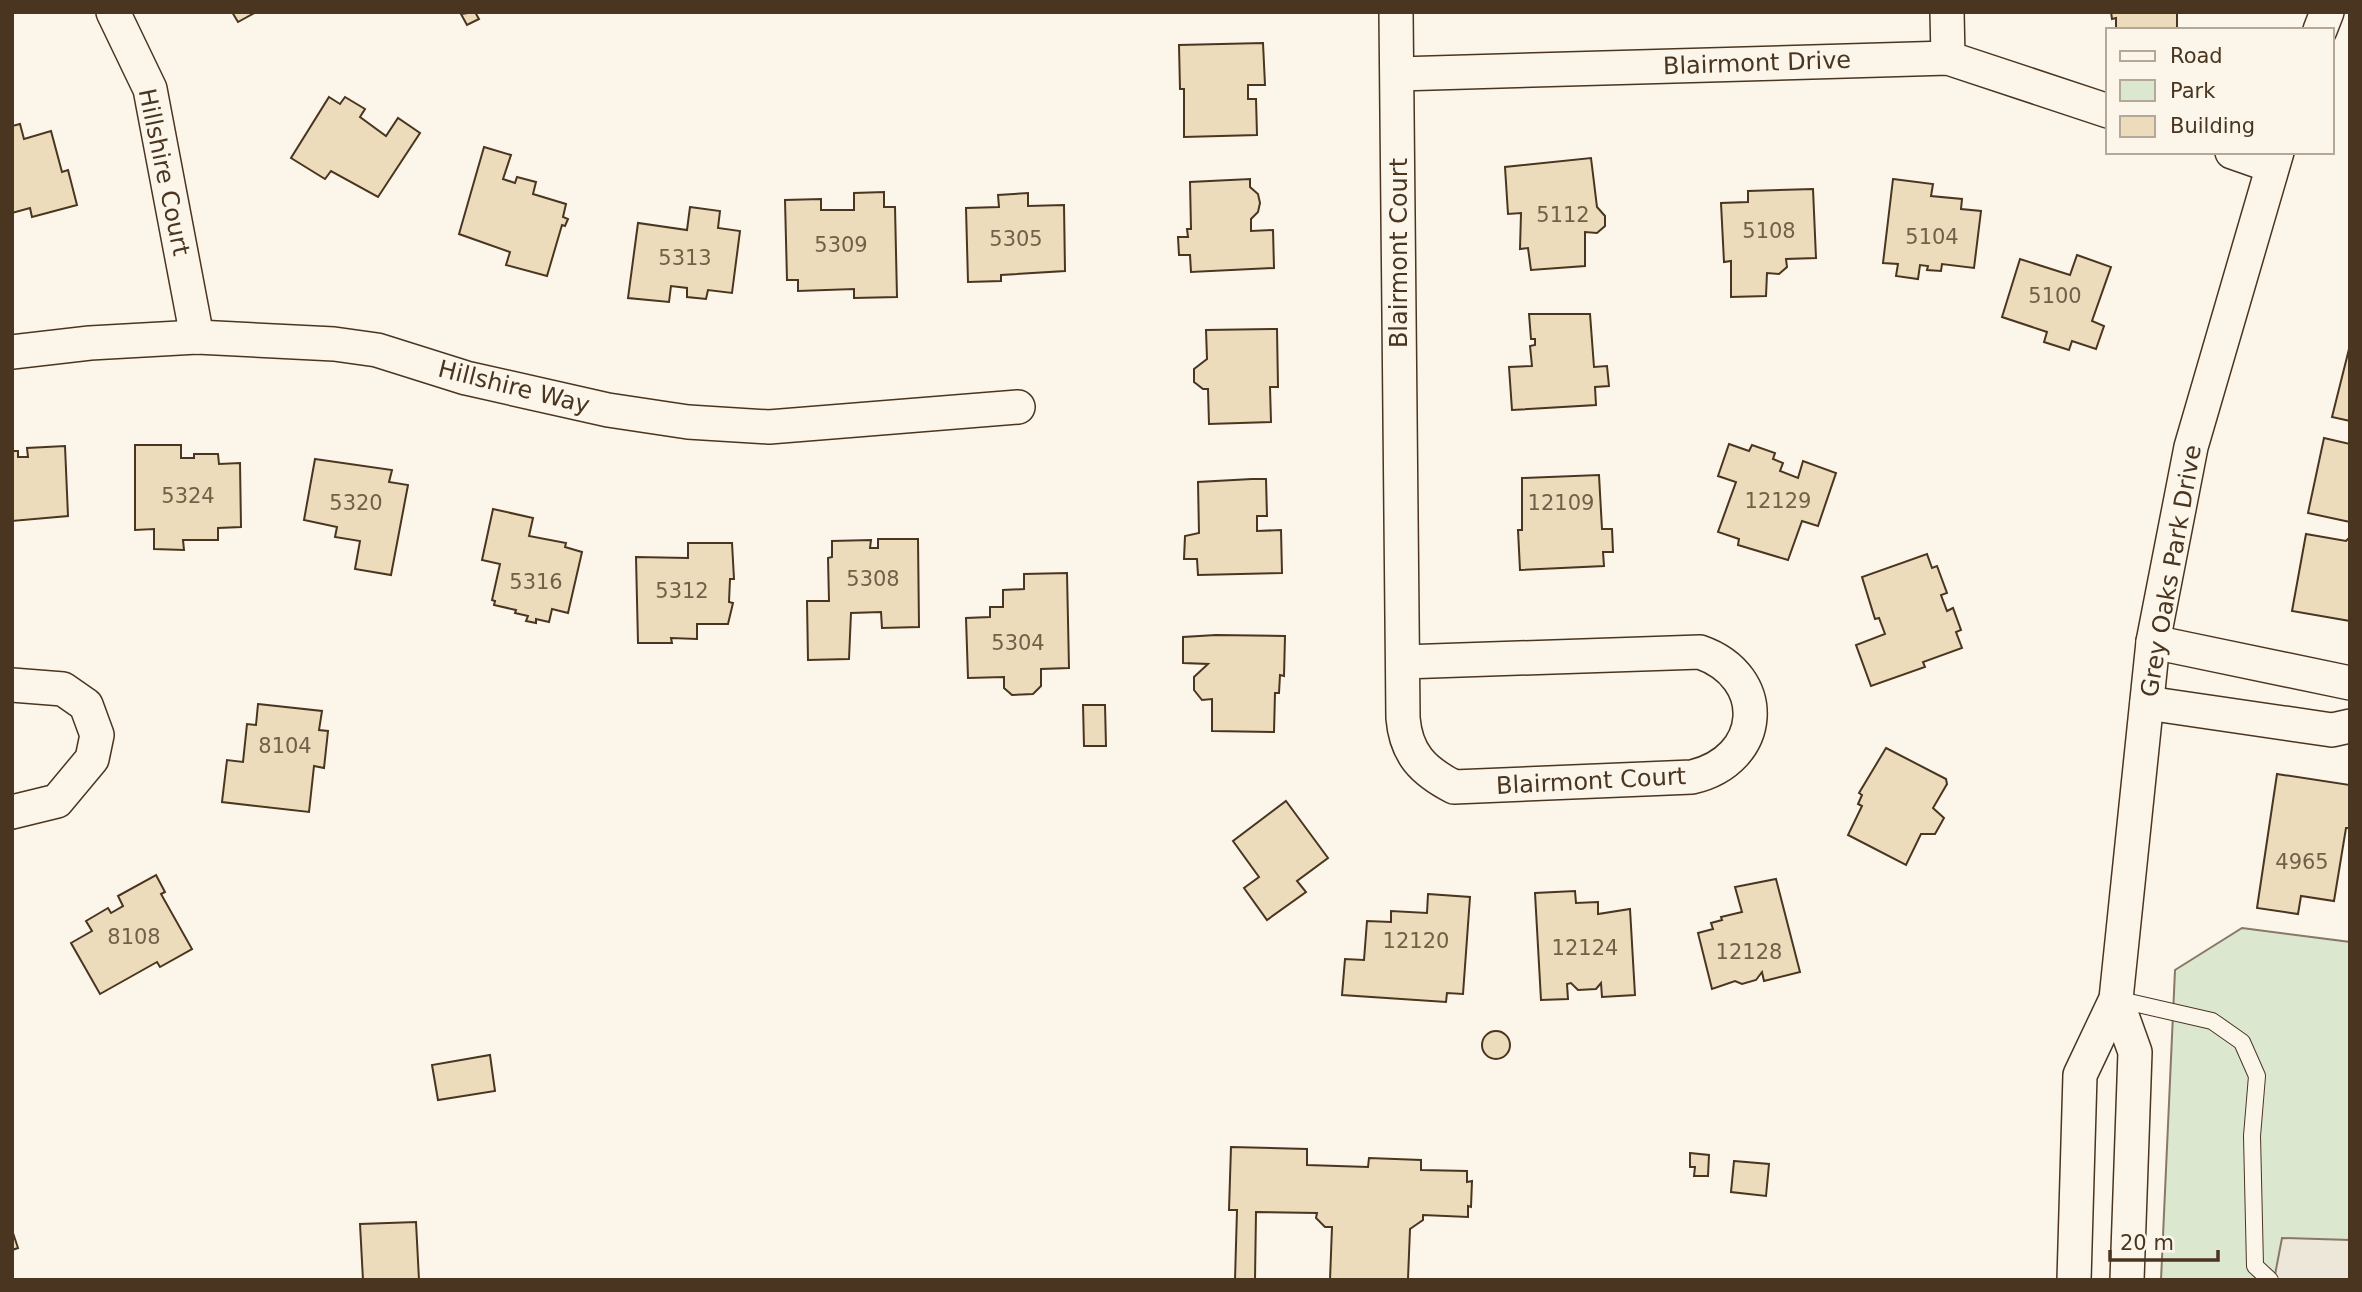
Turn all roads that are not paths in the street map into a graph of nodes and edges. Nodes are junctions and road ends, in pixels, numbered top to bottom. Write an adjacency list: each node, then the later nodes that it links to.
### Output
1 (113, 12): 9 (street, Hillshire Court)
2 (1396, 12): 5 (street, Blairmont Court)
3 (1947, 12): 4 (street)
4 (1948, 58): 5 (street, Blairmont Drive); 6 (street, Blairmont Drive)
5 (1398, 74): 13 (street, Blairmont Court)
6 (2106, 110)
7 (2244, 154): 8 (street)
8 (2275, 159): 12 (street, Grey Oaks Park Drive)
9 (197, 337): 10 (street, Hillshire Way); 11 (street, Hillshire Way)
10 (12, 352)
11 (1018, 407)
12 (2153, 642): 14 (street); 16 (street, Grey Oaks Park Drive)
13 (1403, 662): 13 (street, Blairmont Court)
14 (2350, 683)
15 (12, 685): 18 (street)
16 (2147, 703): 17 (street); 19 (street, Grey Oaks Park Drive)
17 (2350, 726)
18 (12, 812)
19 (2116, 999): 20 (street, Grey Oaks Park Drive); 21 (street, Grey Oaks Park Drive); 22 (lane)
20 (2074, 1280)
21 (2127, 1280)
22 (2270, 1280)

